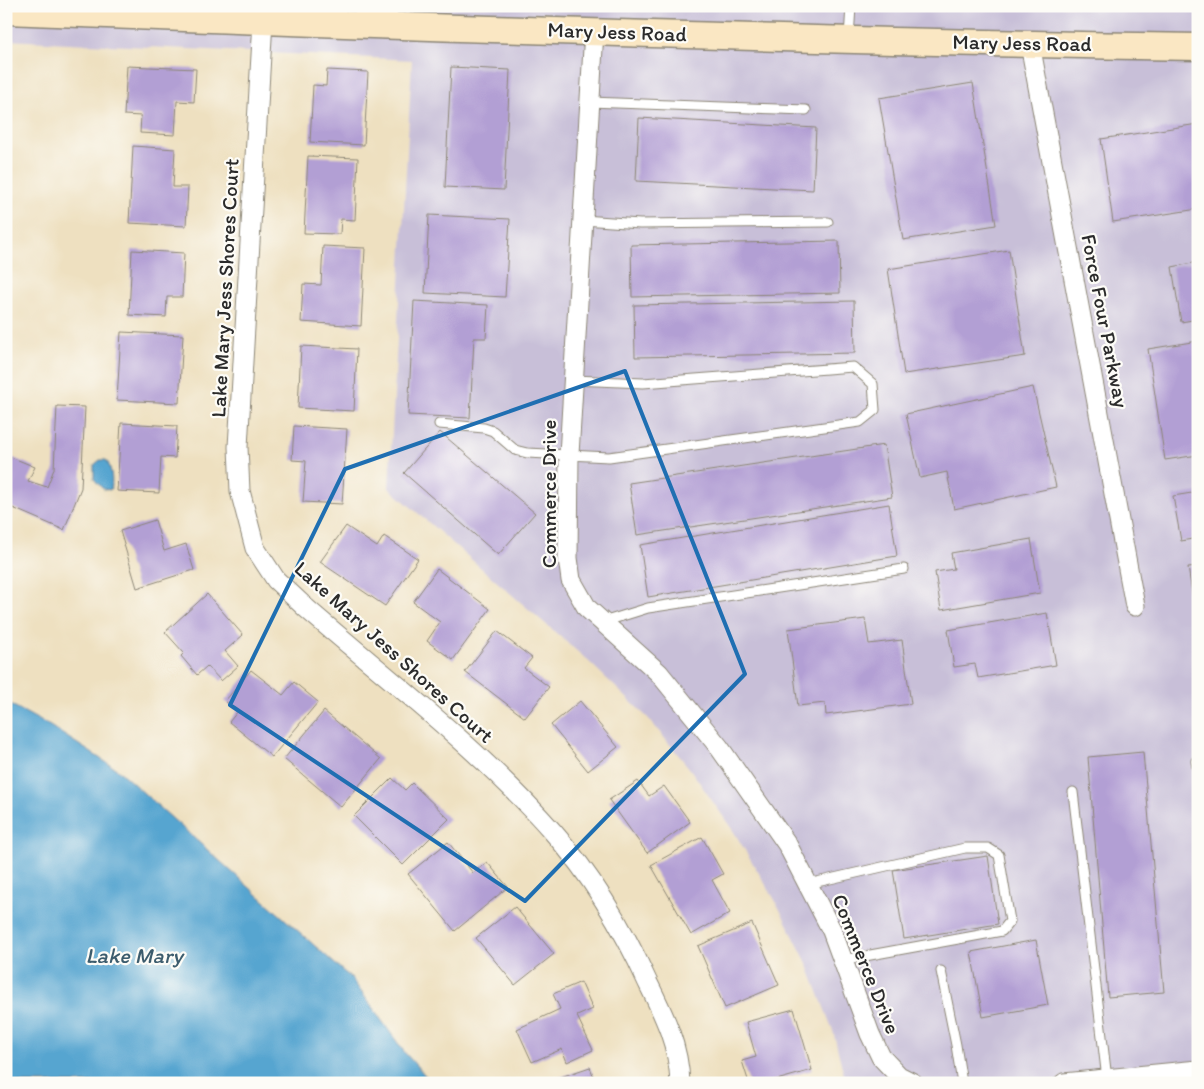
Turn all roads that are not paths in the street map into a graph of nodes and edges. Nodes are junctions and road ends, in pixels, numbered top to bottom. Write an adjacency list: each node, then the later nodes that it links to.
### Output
1 (851, 6): 6 (lane)
2 (36, 9): 3 (street, Mary Jess Road); 4 (street, Mary Jess Road)
3 (6, 11)
4 (263, 21): 5 (street, Mary Jess Road); 28 (street, Lake Mary Jess Shores Court)
5 (594, 31): 6 (street, Mary Jess Road); 9 (street, Commerce Drive)
6 (849, 39): 7 (street, Mary Jess Road)
7 (1030, 44): 8 (street, Mary Jess Road); 17 (street, Force Four Parkway)
8 (1198, 46)
9 (590, 102): 10 (lane); 11 (street, Commerce Drive)
10 (806, 110)
11 (583, 220): 12 (lane); 13 (street, Commerce Drive)
12 (828, 222)
13 (574, 380): 15 (street, Commerce Drive); 15 (lane)
14 (439, 424): 15 (lane)
15 (569, 455): 18 (street, Commerce Drive)
16 (904, 569): 18 (lane)
17 (1135, 606)
18 (602, 622): 22 (street, Commerce Drive)
19 (1196, 761): 20 (lane)
20 (1198, 773)
21 (1073, 792): 27 (lane)
22 (808, 884): 23 (street, Commerce Drive); 23 (lane)
23 (843, 960): 29 (street, Commerce Drive)
24 (941, 971): 30 (lane)
25 (1198, 1070): 26 (street)
26 (1176, 1078): 27 (street)
27 (1107, 1079): 31 (street)
28 (680, 1083)
29 (913, 1083)
30 (962, 1083)
31 (1064, 1083)

